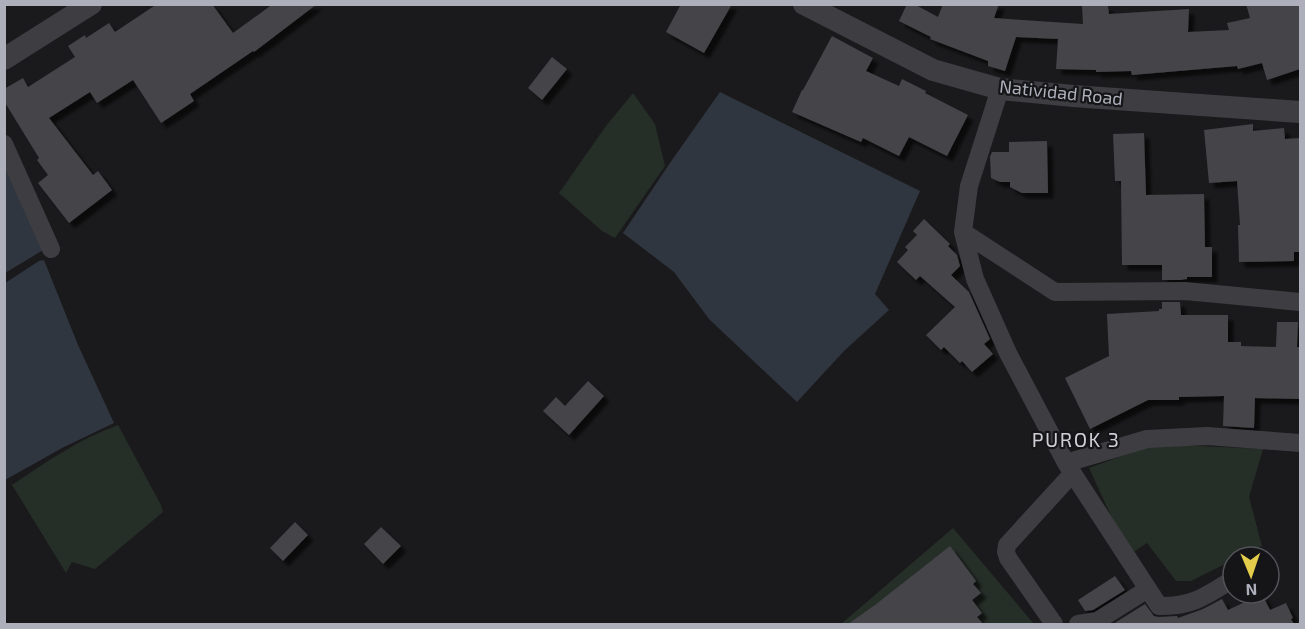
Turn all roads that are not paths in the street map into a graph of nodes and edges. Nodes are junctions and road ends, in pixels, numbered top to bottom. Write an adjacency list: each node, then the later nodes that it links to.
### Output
1 (91, 4): 3 (street)
2 (804, 4): 4 (street, Natividad Road)
3 (4, 59)
4 (1000, 89): 5 (street, Natividad Road); 7 (street)
5 (1300, 112)
6 (4, 144): 8 (street)
7 (963, 232): 9 (street); 11 (street)
8 (51, 249)
9 (1300, 302)
10 (1300, 443): 11 (street)
11 (1069, 469): 13 (street); 14 (street)
12 (1221, 586): 13 (street)
13 (1148, 589): 15 (street)
14 (1054, 624)
15 (1078, 624)

